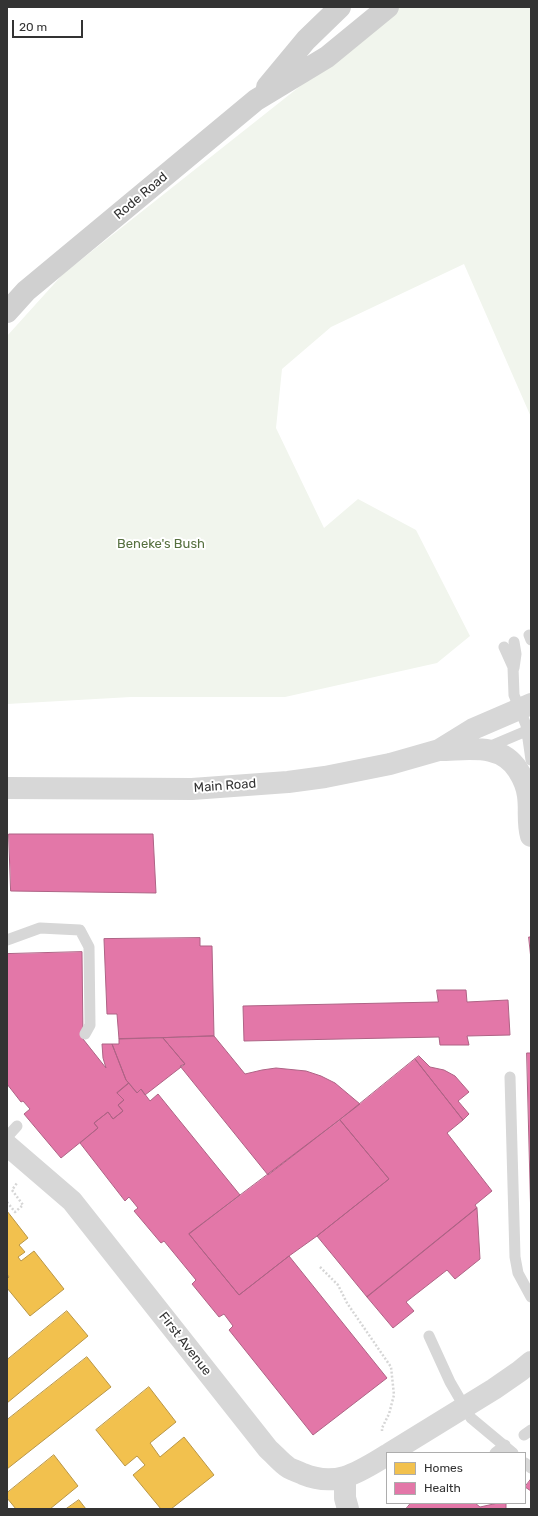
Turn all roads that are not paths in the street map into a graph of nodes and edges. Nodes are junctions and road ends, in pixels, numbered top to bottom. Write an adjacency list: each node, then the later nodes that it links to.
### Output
1 (340, 7): 3 (main road, Rode Road)
2 (388, 7): 3 (main road, Rode Road)
3 (256, 100): 4 (main road, Rode Road)
4 (26, 291): 5 (main road, Rode Road); 6 (main road, Rode Road)
5 (7, 302)
6 (7, 312)
7 (509, 645): 8 (lane)
8 (526, 706): 9 (lane); 11 (street, Main Road)
9 (529, 730): 10 (lane); 12 (lane)
10 (483, 749): 11 (street, Main Road); 14 (street, Main Road)
11 (439, 750): 13 (street, Main Road)
12 (531, 760)
13 (7, 788)
14 (530, 788): 15 (street, Main Road)
15 (531, 836)
16 (7, 940): 17 (lane)
17 (85, 1034)
18 (510, 1077): 22 (lane)
19 (17, 1126): 20 (lane)
20 (7, 1137)
21 (7, 1145): 28 (street, First Avenue)
22 (531, 1297)
23 (429, 1336): 25 (lane)
24 (531, 1362): 25 (street, First Avenue)
25 (465, 1407): 26 (street, First Avenue); 27 (lane)
26 (387, 1448): 28 (street, First Avenue)
27 (503, 1449)
28 (346, 1478): 29 (street)
29 (348, 1509)

